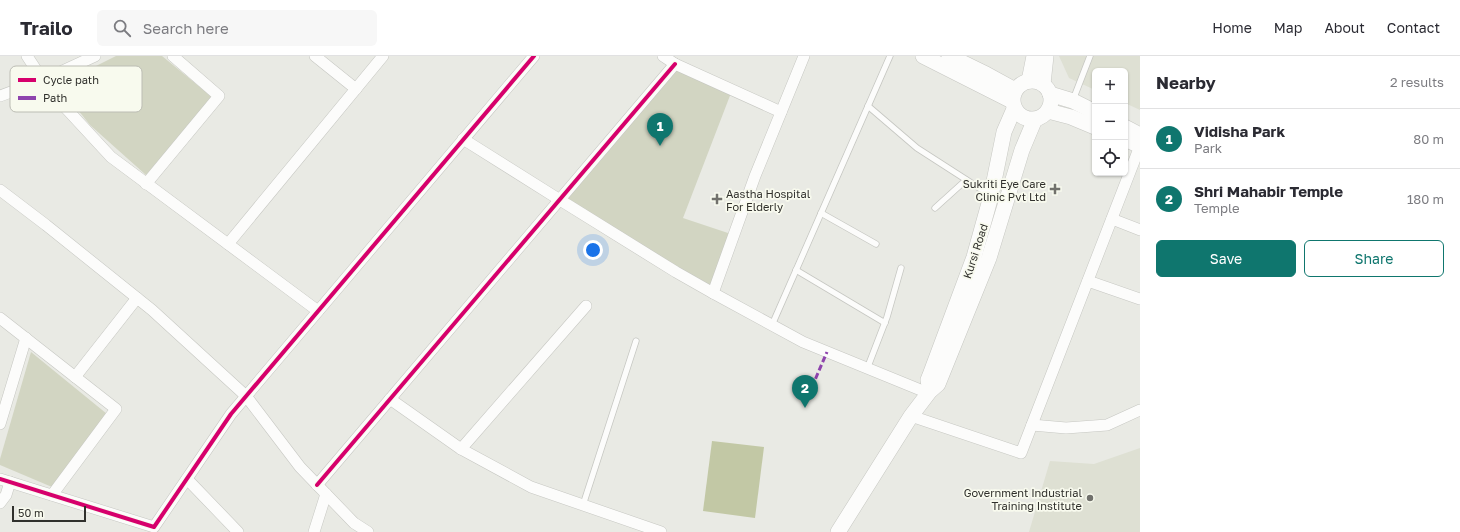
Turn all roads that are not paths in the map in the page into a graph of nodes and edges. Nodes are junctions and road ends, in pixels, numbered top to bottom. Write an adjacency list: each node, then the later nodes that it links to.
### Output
1 (27, 56): 16 (street)
2 (95, 56): 17 (street)
3 (173, 56): 36 (street)
4 (315, 56): 19 (street)
5 (383, 56): 19 (street)
6 (534, 56): 32 (street)
7 (662, 56): 15 (street)
8 (804, 56): 27 (street)
9 (890, 56): 24 (lane)
10 (923, 56): 22 (main road)
11 (949, 56): 22 (main road)
12 (1034, 56): 18 (main road)
13 (1046, 56): 18 (main road)
14 (1090, 56): 23 (lane)
15 (675, 64): 27 (street); 39 (street)
16 (34, 66)
17 (73, 66)
18 (1041, 86): 22 (main road); 23 (main road); 28 (main road)
19 (356, 89): 44 (street)
20 (10, 92): 21 (street)
21 (0, 96)
22 (1014, 100): 28 (main road); 38 (main road, Kursi Road)
23 (1073, 101): 25 (main road)
24 (868, 106): 35 (lane); 41 (lane)
25 (1092, 110)
26 (69, 112): 36 (street)
27 (781, 112): 49 (street)
28 (1042, 115): 29 (main road); 61 (main road, Kursi Road)
29 (1092, 126)
30 (1128, 129): 31 (main road)
31 (1140, 135)
32 (464, 139): 39 (street); 53 (street)
33 (1128, 141): 34 (main road)
34 (1140, 146): 42 (street)
35 (966, 180): 38 (lane); 40 (lane)
36 (146, 184): 44 (street)
37 (0, 190): 50 (street)
38 (991, 196): 61 (main road, Kursi Road)
39 (560, 200): 49 (street); 63 (street)
40 (935, 208)
41 (821, 213): 45 (lane); 47 (lane)
42 (1112, 219): 43 (street); 48 (street)
43 (1140, 230)
44 (228, 244): 53 (street)
45 (876, 244)
46 (901, 268): 55 (lane)
47 (796, 270): 55 (lane); 56 (lane)
48 (1088, 281): 51 (street); 67 (street)
49 (713, 293): 56 (street)
50 (136, 298): 60 (street); 62 (street)
51 (1140, 300)
52 (586, 306): 68 (street)
53 (318, 311): 62 (street)
54 (0, 318): 57 (street)
55 (885, 323): 59 (lane)
56 (772, 325): 59 (street)
57 (26, 338): 60 (street); 66 (street)
58 (636, 341): 75 (lane)
59 (867, 369): 61 (street)
60 (75, 376): 73 (street)
61 (929, 392): 65 (main road, Kursi Road)
62 (246, 396): 69 (street); 71 (street)
63 (390, 399): 68 (street); 71 (street)
64 (1140, 410): 67 (street)
65 (911, 416): 67 (street); 80 (main road, Kursi Road)
66 (0, 424)
67 (1032, 425)
68 (461, 448): 75 (street)
69 (187, 479): 73 (street); 76 (street)
70 (5, 480): 73 (street); 74 (street)
71 (317, 485): 72 (street)
72 (326, 494): 77 (street); 78 (street)
73 (52, 495)
74 (0, 503)
75 (583, 505): 79 (street)
76 (238, 532)
77 (314, 532)
78 (368, 532)
79 (661, 532)
80 (838, 532)

